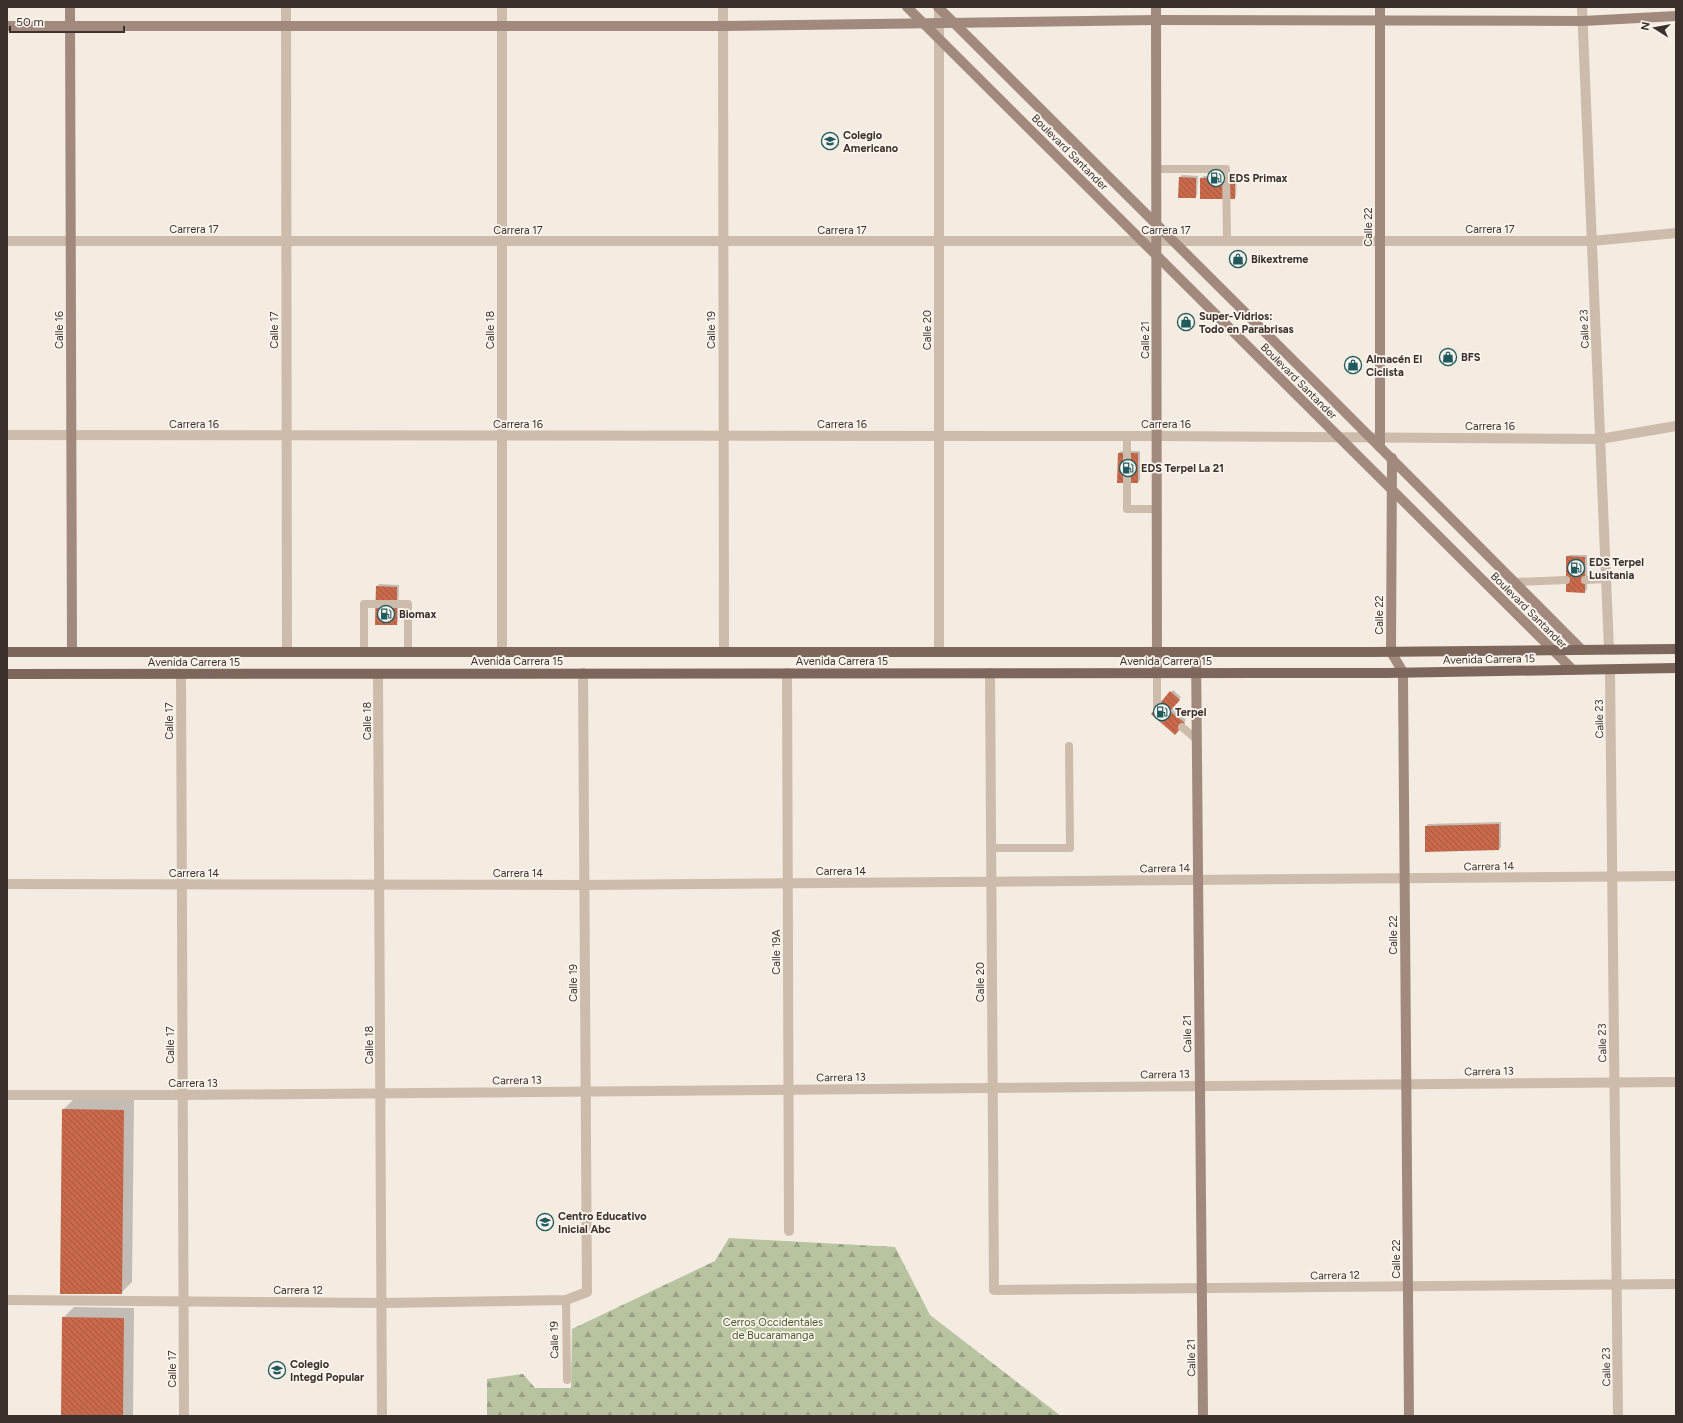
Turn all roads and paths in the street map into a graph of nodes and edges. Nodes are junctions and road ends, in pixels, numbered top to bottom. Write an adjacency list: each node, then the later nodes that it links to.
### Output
1 (70, 7): 18 (street, Calle 16)
2 (286, 7): 19 (street, Calle 17)
3 (502, 7): 20 (street, Calle 18)
4 (723, 7): 21 (street, Calle 19)
5 (907, 7): 14 (street, Boulevard Santander)
6 (938, 7): 15 (street, Calle 20); 16 (street, Boulevard Santander)
7 (1156, 7): 11 (street, Calle 21)
8 (1380, 7): 12 (street, Calle 22)
9 (1582, 7): 13 (street, Calle 23)
10 (1676, 16): 13 (street)
11 (1156, 20): 12 (street); 16 (street); 23 (street, Calle 21)
12 (1380, 21): 13 (street); 37 (street, Calle 22)
13 (1582, 21): 28 (street, Calle 23)
14 (923, 24): 15 (street); 21 (street); 22 (street, Boulevard Santander)
15 (939, 24): 16 (street); 22 (street, Calle 20)
16 (953, 24): 24 (street, Boulevard Santander)
17 (7, 26): 18 (street)
18 (70, 26): 19 (street); 27 (street, Calle 16)
19 (286, 26): 20 (street); 29 (street, Calle 17)
20 (502, 26): 21 (street); 30 (street, Calle 18)
21 (723, 26): 31 (street, Calle 19)
22 (939, 38): 32 (street, Calle 20); 33 (street, Boulevard Santander)
23 (1156, 169): 24 (street, Calle 21); 36 (lane)
24 (1156, 224): 34 (street, Calle 21); 35 (street, Boulevard Santander)
25 (1676, 233): 28 (street, Carrera 17)
26 (7, 241): 27 (street, Carrera 17)
27 (71, 241): 29 (street, Carrera 17); 41 (street, Calle 16)
28 (1592, 241): 37 (street, Carrera 17); 49 (street, Calle 23)
29 (286, 242): 30 (street, Carrera 17); 42 (street, Calle 17)
30 (502, 242): 31 (street, Carrera 17); 43 (street, Calle 18)
31 (723, 242): 32 (street, Carrera 17); 44 (street, Calle 19)
32 (939, 242): 33 (street, Carrera 17); 45 (street, Calle 20)
33 (1143, 242): 34 (street, Carrera 17); 38 (street, Boulevard Santander)
34 (1156, 242): 35 (street, Carrera 17); 38 (street, Calle 21)
35 (1174, 242): 36 (street, Carrera 17); 50 (street, Boulevard Santander)
36 (1226, 242): 37 (street, Carrera 17)
37 (1380, 242): 50 (street, Calle 22)
38 (1156, 256): 47 (street, Calle 21); 48 (street, Boulevard Santander)
39 (1676, 426): 49 (street, Carrera 16)
40 (7, 436): 41 (street, Carrera 16)
41 (72, 436): 42 (street, Carrera 16); 63 (street, Calle 16)
42 (286, 436): 43 (street, Carrera 16); 64 (street, Calle 17)
43 (502, 436): 44 (street, Carrera 16); 67 (street, Calle 18)
44 (724, 436): 45 (street, Carrera 16); 68 (street, Calle 19)
45 (939, 436): 46 (street, Carrera 16); 69 (street, Calle 20)
46 (1126, 436): 47 (street, Carrera 16); 53 (lane)
47 (1157, 436): 48 (street, Carrera 16); 53 (street, Calle 21)
48 (1338, 437): 50 (street, Carrera 16); 52 (street, Boulevard Santander)
49 (1600, 439): 50 (street, Carrera 16); 54 (street, Calle 23)
50 (1377, 440): 51 (street, Boulevard Santander)
51 (1392, 458): 52 (street, Calle 22); 57 (street, Boulevard Santander)
52 (1392, 490): 60 (street, Boulevard Santander); 72 (street, Calle 22)
53 (1157, 508): 70 (street, Calle 21)
54 (1606, 579): 56 (lane); 59 (street, Calle 23)
55 (1566, 580): 57 (lane)
56 (1586, 580)
57 (1515, 582): 61 (street, Boulevard Santander)
58 (1676, 648): 59 (main road, Avenida Carrera 15)
59 (1608, 649): 61 (main road, Avenida Carrera 15)
60 (1553, 650): 61 (main road, Avenida Carrera 15); 72 (main road, Avenida Carrera 15); 74 (street, Boulevard Santander)
61 (1582, 650)
62 (7, 652): 63 (main road, Avenida Carrera 15)
63 (72, 652): 64 (main road, Avenida Carrera 15)
64 (287, 652): 65 (main road, Avenida Carrera 15)
65 (364, 652): 66 (main road, Avenida Carrera 15); 66 (lane)
66 (408, 652): 67 (main road, Avenida Carrera 15)
67 (502, 652): 68 (main road, Avenida Carrera 15)
68 (724, 652): 69 (main road, Avenida Carrera 15)
69 (939, 652): 70 (main road, Avenida Carrera 15)
70 (1157, 652): 71 (main road, Avenida Carrera 15); 80 (street, Calle 21)
71 (1196, 652): 72 (main road, Avenida Carrera 15); 81 (street, Calle 21)
72 (1391, 652): 76 (street)
73 (1676, 668): 75 (main road, Avenida Carrera 15)
74 (1573, 670): 75 (main road, Avenida Carrera 15); 76 (main road, Avenida Carrera 15)
75 (1610, 670): 91 (street, Calle 23)
76 (1403, 672): 81 (main road, Avenida Carrera 15); 92 (street, Calle 22)
77 (583, 673): 78 (main road, Avenida Carrera 15); 84 (main road, Avenida Carrera 15); 99 (street, Calle 19)
78 (787, 673): 79 (main road, Avenida Carrera 15); 95 (street, Calle 19A)
79 (990, 673): 80 (main road, Avenida Carrera 15); 89 (street, Calle 20)
80 (1157, 673): 81 (main road, Avenida Carrera 15); 85 (lane)
81 (1196, 673): 87 (street, Calle 21)
82 (7, 674): 83 (main road, Avenida Carrera 15)
83 (181, 674): 84 (main road, Avenida Carrera 15); 97 (street, Calle 17)
84 (378, 674): 98 (street, Calle 18)
85 (1157, 707)
86 (1182, 727): 87 (lane)
87 (1196, 739): 93 (street, Calle 21)
88 (1069, 746): 89 (lane)
89 (991, 848): 94 (street, Calle 20)
90 (1676, 876): 91 (street, Carrera 14)
91 (1612, 877): 92 (street, Carrera 14); 100 (street, Calle 23)
92 (1405, 879): 93 (street, Carrera 14); 102 (street, Calle 22)
93 (1198, 880): 94 (street, Carrera 14); 103 (street, Calle 21)
94 (991, 882): 95 (street, Carrera 14); 104 (street, Calle 20)
95 (788, 883): 99 (street, Carrera 14); 105 (street, Calle 19A)
96 (7, 884): 97 (street, Carrera 14)
97 (182, 885): 98 (street, Carrera 14); 109 (street, Calle 17)
98 (380, 885): 99 (street, Carrera 14); 107 (street, Calle 18)
99 (584, 885): 106 (street, Calle 19)
100 (1615, 1082): 101 (street, Carrera 13); 102 (street, Carrera 13); 112 (street, Calle 23)
101 (1676, 1082)
102 (1406, 1084): 103 (street, Carrera 13); 113 (street, Calle 22)
103 (1200, 1086): 104 (street, Carrera 13); 114 (street, Calle 21)
104 (992, 1088): 105 (street, Carrera 13); 115 (street, Calle 20)
105 (789, 1090): 106 (street, Carrera 13); 110 (street, Calle 19A)
106 (585, 1092): 107 (street, Carrera 13); 116 (street, Calle 19)
107 (381, 1094): 109 (street, Carrera 13); 120 (street, Calle 18)
108 (7, 1095): 109 (street, Carrera 13)
109 (183, 1095): 119 (street, Calle 17)
110 (789, 1231)
111 (1676, 1284): 112 (street, Carrera 12)
112 (1617, 1285): 113 (street, Carrera 12); 126 (street, Calle 23)
113 (1408, 1286): 114 (street, Carrera 12); 125 (street, Calle 22)
114 (1202, 1288): 115 (street, Carrera 12); 124 (street, Calle 21)
115 (994, 1290)
116 (586, 1292): 118 (street, Carrera 12)
117 (7, 1300): 119 (street, Carrera 12)
118 (566, 1300): 120 (street, Carrera 12); 121 (lane, Calle 19)
119 (184, 1302): 120 (street, Carrera 12); 122 (street, Calle 17)
120 (382, 1303): 123 (street, Calle 18)
121 (567, 1380)
122 (184, 1416)
123 (382, 1416)
124 (1203, 1416)
125 (1409, 1416)
126 (1618, 1416)

